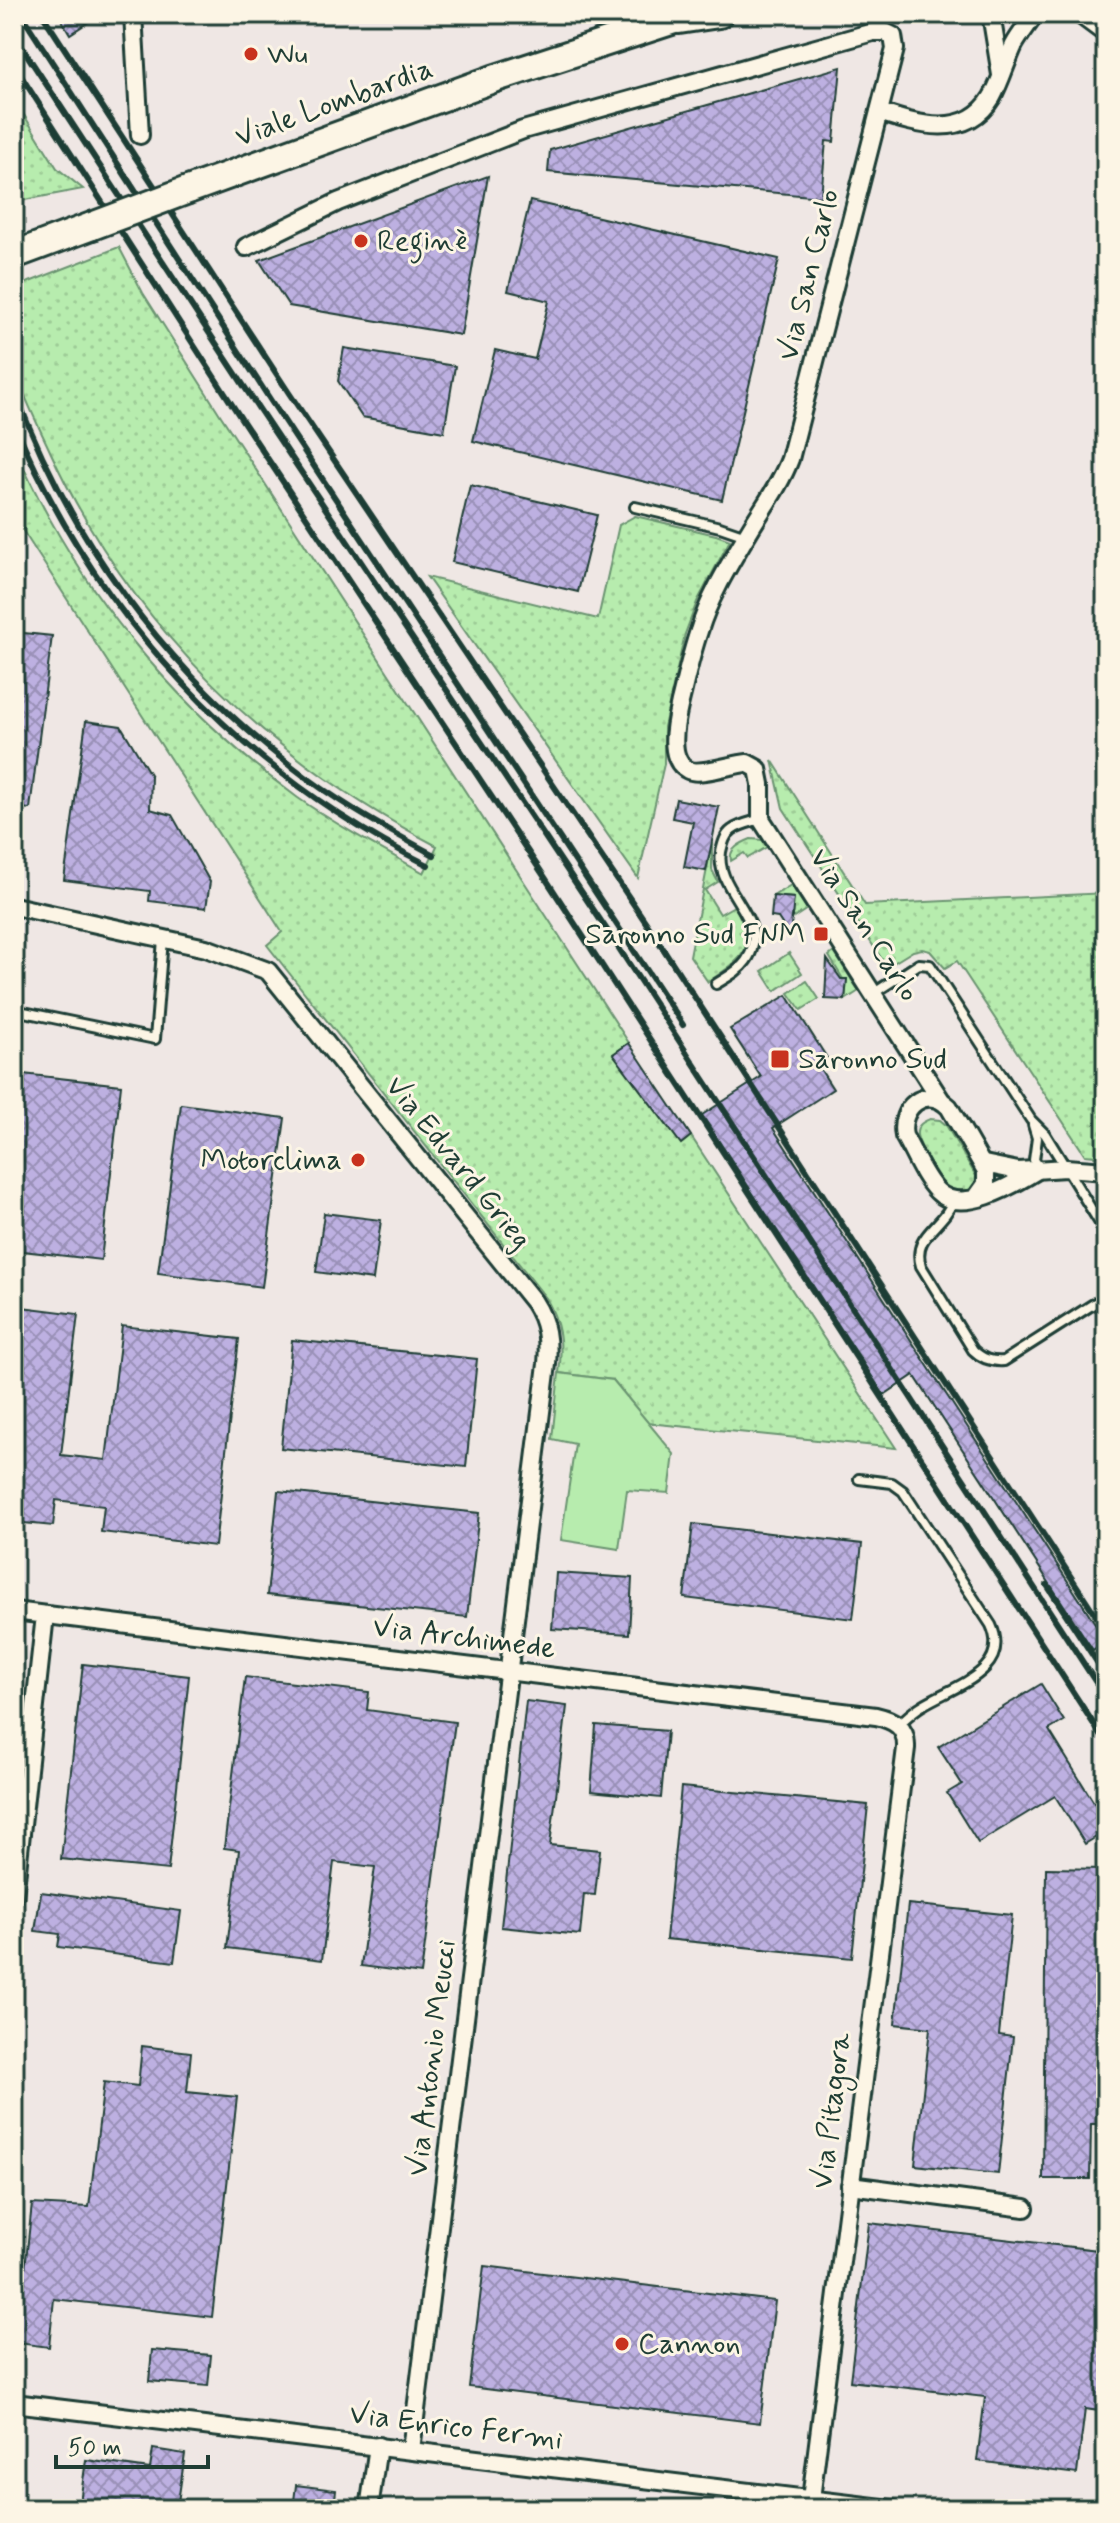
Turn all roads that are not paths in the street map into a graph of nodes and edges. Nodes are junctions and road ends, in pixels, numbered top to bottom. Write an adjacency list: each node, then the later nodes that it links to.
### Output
1 (133, 14): 10 (street)
2 (719, 14): 6 (main road, Viale Lombardia)
3 (991, 14): 8 (street)
4 (1035, 14): 8 (street)
5 (1079, 14): 7 (street)
6 (686, 17): 12 (main road, Viale Lombardia, bridge)
7 (1106, 34)
8 (1001, 75): 9 (street)
9 (879, 112): 11 (street, Via San Carlo); 14 (street, Via San Carlo)
10 (140, 135)
11 (246, 247)
12 (14, 255)
13 (635, 507): 14 (lane)
14 (746, 536): 15 (street, Via San Carlo)
15 (761, 819): 18 (lane); 19 (street, Via San Carlo)
16 (14, 906): 17 (street, Via Edvard Grieg)
17 (163, 938): 20 (lane); 36 (street, Via Edvard Grieg)
18 (716, 984)
19 (874, 993): 21 (street, Via San Carlo); 24 (lane)
20 (14, 1010)
21 (921, 1065): 22 (street, Via San Carlo); 23 (street)
22 (941, 1100): 23 (street); 25 (street, Via San Carlo)
23 (911, 1105): 30 (street)
24 (1031, 1120): 26 (lane); 27 (lane)
25 (984, 1164): 26 (street); 29 (street)
26 (1034, 1167): 27 (street); 29 (street)
27 (1066, 1168): 28 (street); 31 (lane)
28 (1106, 1171)
29 (976, 1198): 30 (street)
30 (953, 1200): 32 (lane)
31 (1106, 1233)
32 (1106, 1296)
33 (859, 1479): 37 (lane)
34 (14, 1611): 35 (street, Via Archimede)
35 (45, 1615): 36 (street, Via Archimede); 38 (street)
36 (509, 1672): 37 (street, Via Archimede); 43 (street, Via Antonio Meucci)
37 (901, 1727): 39 (street, Via Pitagora)
38 (14, 1897)
39 (850, 2185): 40 (street); 44 (street, Via Pitagora)
40 (1025, 2208)
41 (14, 2403): 42 (street, Via Enrico Fermi)
42 (378, 2446): 43 (street, Via Enrico Fermi); 45 (street)
43 (411, 2450): 44 (street, Via Enrico Fermi)
44 (811, 2499): 46 (street, Via Enrico Fermi)
45 (369, 2509)
46 (891, 2509)

